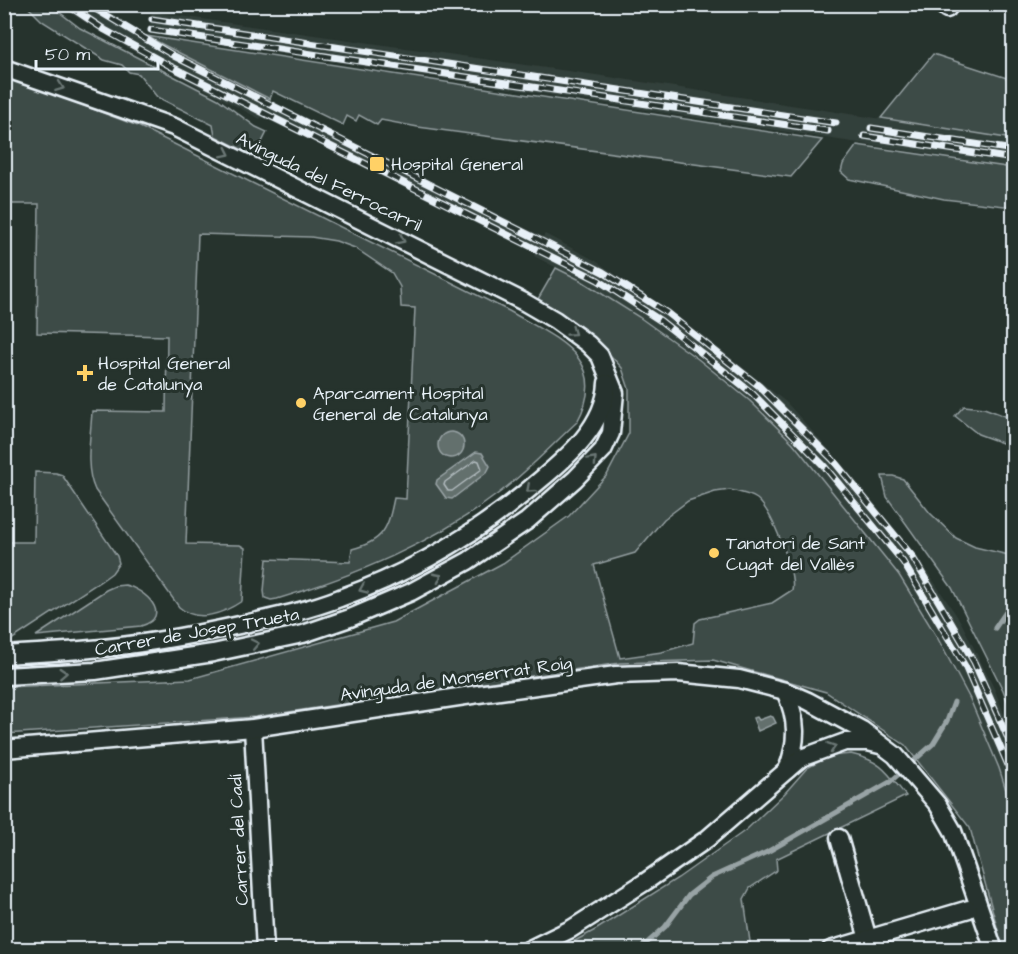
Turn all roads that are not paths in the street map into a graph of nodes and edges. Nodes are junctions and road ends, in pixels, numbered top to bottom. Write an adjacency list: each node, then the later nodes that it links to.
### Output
1 (4, 68): 2 (street, Avinguda del Ferrocarril, one-way to 2)
2 (607, 376): 3 (street, Carrer de Josep Trueta, one-way to 3); 4 (street, Carrer de Josep Trueta, one-way to 2)
3 (4, 655)
4 (4, 676)
5 (784, 691): 6 (street, Avinguda de Monserrat Roig); 8 (street, Avinguda de Monserrat Roig); 9 (street)
6 (253, 728): 7 (street, Avinguda de Monserrat Roig); 13 (street, Carrer del Cadí)
7 (4, 749)
8 (889, 751): 9 (street, one-way to 8); 16 (street, Avinguda de Monserrat Roig)
9 (787, 771): 14 (street)
10 (839, 838): 12 (street)
11 (969, 909): 12 (street)
12 (868, 944): 15 (street)
13 (265, 950)
14 (528, 950)
15 (830, 950)
16 (994, 950)

